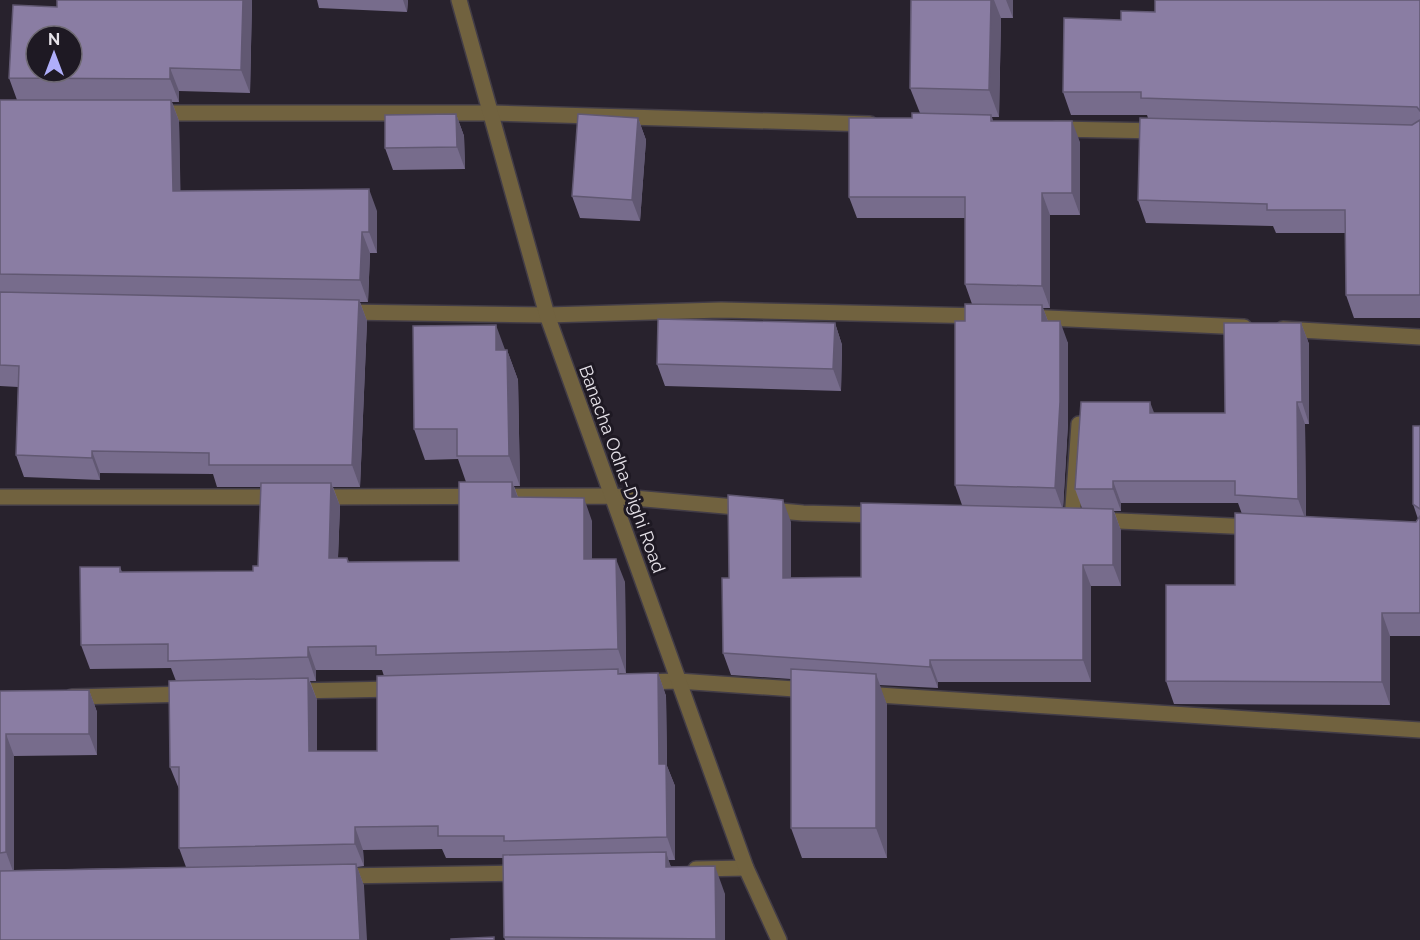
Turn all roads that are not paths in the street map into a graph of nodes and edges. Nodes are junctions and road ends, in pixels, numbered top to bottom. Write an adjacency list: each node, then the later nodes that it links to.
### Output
1 (459, 0): 3 (street, Banacha Odha-Dighi Road)
2 (140, 112): 3 (street)
3 (492, 113): 4 (street); 8 (street, Banacha Odha-Dighi Road)
4 (885, 124)
5 (1039, 128): 6 (street)
6 (1182, 132)
7 (333, 311): 8 (street)
8 (547, 315): 9 (street); 11 (street, Banacha Odha-Dighi Road)
9 (1420, 337)
10 (1079, 424): 14 (street)
11 (611, 496): 12 (street); 13 (street); 15 (street, Banacha Odha-Dighi Road)
12 (0, 497)
13 (897, 515)
14 (1267, 528)
15 (678, 681): 16 (street); 18 (street); 24 (street, Banacha Odha-Dighi Road)
16 (630, 683)
17 (416, 688): 19 (street)
18 (822, 691)
19 (274, 692)
20 (846, 692): 23 (street)
21 (202, 694): 22 (street)
22 (59, 697)
23 (1420, 730)
24 (746, 868): 25 (street); 28 (street, Banacha Odha-Dighi Road)
25 (675, 869)
26 (533, 872): 27 (street)
27 (331, 877)
28 (779, 940)

